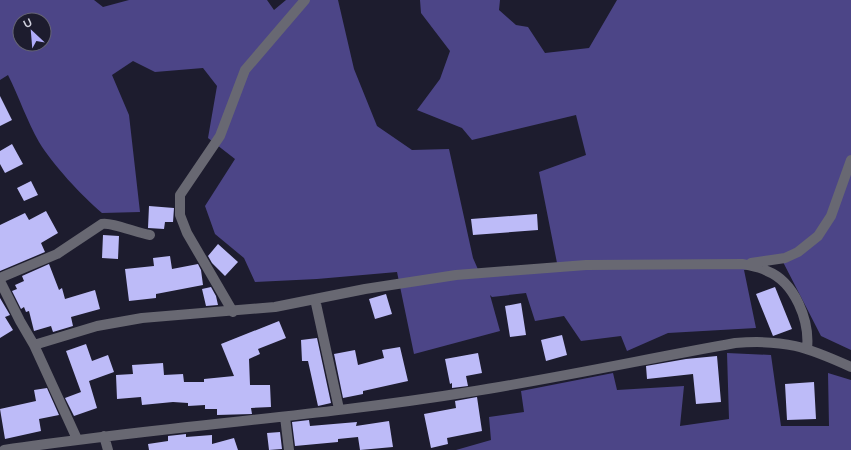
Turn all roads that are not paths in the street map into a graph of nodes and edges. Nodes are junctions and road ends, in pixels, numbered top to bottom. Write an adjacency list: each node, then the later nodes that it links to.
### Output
1 (305, 0): 7 (street)
2 (851, 160): 4 (street)
3 (150, 235): 5 (street)
4 (743, 264): 6 (street); 9 (street)
5 (0, 279): 8 (street)
6 (316, 299): 7 (street); 11 (street)
7 (233, 312): 8 (street)
8 (34, 345): 14 (street)
9 (807, 349): 10 (street); 11 (street)
10 (851, 367)
11 (339, 409): 12 (street)
12 (285, 417): 13 (street); 17 (street)
13 (104, 436): 14 (street); 16 (street)
14 (77, 439): 15 (street)
15 (4, 450)
16 (108, 450)
17 (289, 450)

